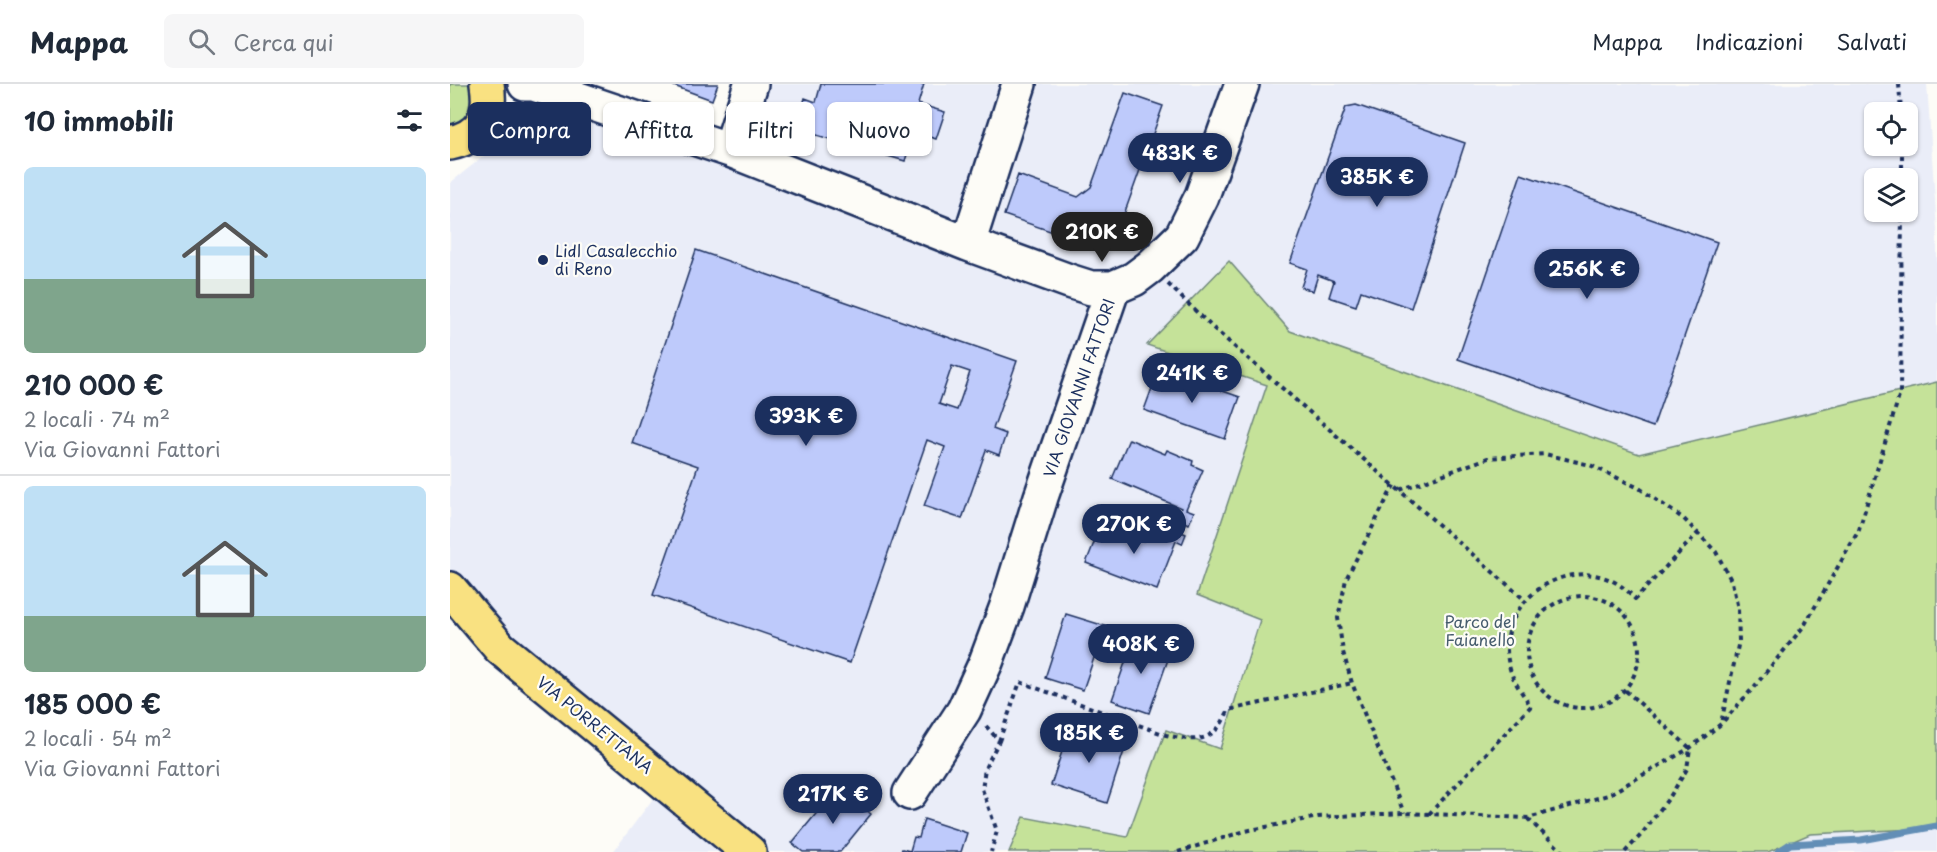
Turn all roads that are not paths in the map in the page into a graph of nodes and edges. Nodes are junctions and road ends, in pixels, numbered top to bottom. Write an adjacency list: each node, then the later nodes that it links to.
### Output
1 (487, 84): 7 (main road)
2 (525, 84): 8 (street, VIA GIOVANNI FATTORI)
3 (751, 84): 6 (street)
4 (1019, 84): 10 (street)
5 (1242, 84): 11 (street)
6 (745, 102)
7 (450, 143)
8 (726, 149)
9 (745, 156): 10 (street, VIA GIOVANNI FATTORI)
10 (968, 244): 11 (street, VIA GIOVANNI FATTORI)
11 (1113, 288): 13 (street, VIA GIOVANNI FATTORI)
12 (450, 589): 14 (main road, VIA PORRETTANA)
13 (910, 793)
14 (749, 852)

